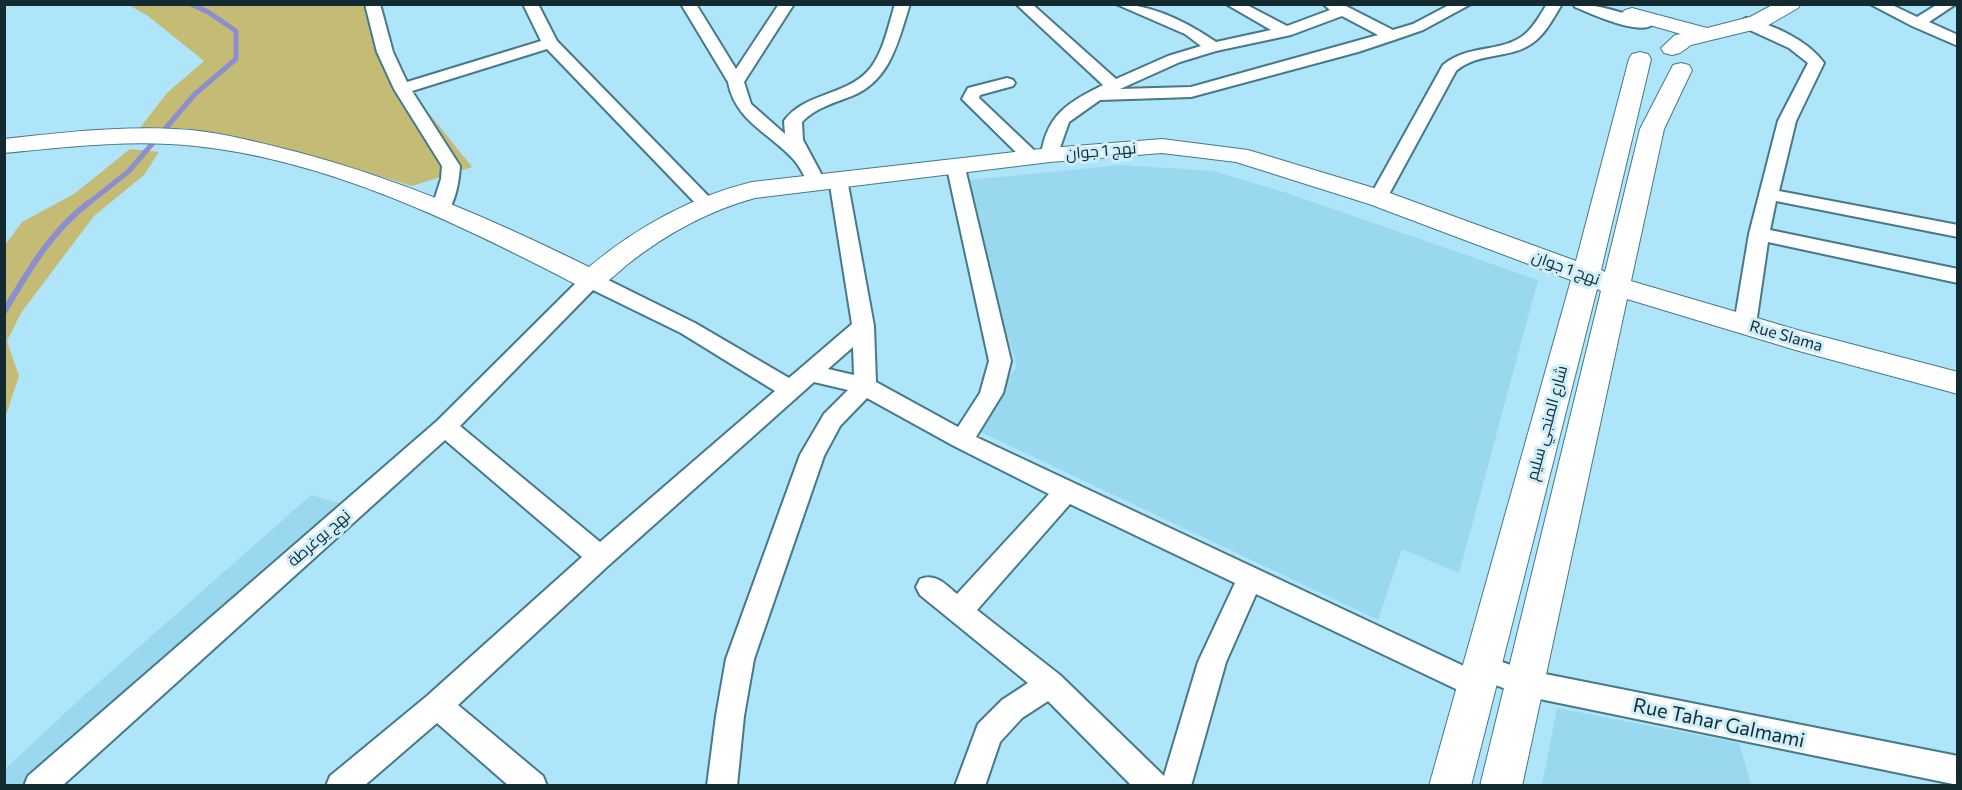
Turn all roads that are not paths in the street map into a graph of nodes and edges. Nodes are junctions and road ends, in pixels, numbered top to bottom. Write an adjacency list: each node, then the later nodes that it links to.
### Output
1 (372, 4): 31 (street)
2 (530, 4): 25 (street)
3 (688, 4): 28 (street)
4 (787, 4): 28 (street)
5 (903, 4): 35 (street)
6 (1023, 4): 30 (street)
7 (1123, 4): 26 (street)
8 (1233, 4): 21 (street)
9 (1436, 4): 16 (street)
10 (1555, 4): 39 (street)
11 (1580, 4): 18 (street)
12 (1791, 4): 20 (main road)
13 (1877, 4): 19 (street)
14 (1949, 5): 17 (street); 19 (street)
15 (1336, 8): 21 (street); 23 (street)
16 (1459, 8): 23 (street)
17 (1958, 8)
18 (1635, 17): 22 (main road); 27 (main road); 27 (main road)
19 (1917, 23): 24 (street)
20 (1752, 24): 22 (main road); 27 (main road); 38 (street)
21 (1286, 32): 26 (street)
22 (1705, 34): 27 (main road)
23 (1392, 36): 32 (street)
24 (1958, 41)
25 (550, 43): 31 (street); 40 (street)
26 (1213, 46): 30 (street)
27 (1665, 56): 46 (main road, شارع المنجي سليم); 46 (main road, شارع المنجي سليم)
28 (736, 82): 35 (street)
29 (1006, 83): 34 (street)
30 (1114, 86): 32 (street)
31 (402, 88): 41 (street)
32 (1097, 95): 34 (street)
33 (4, 146): 41 (main road)
34 (1041, 157): 36 (main road, نهج 1 جوان); 39 (main road, نهج 1 جوان)
35 (801, 158): 37 (street)
36 (956, 168): 37 (main road, نهج 1 جوان); 54 (street)
37 (827, 180): 40 (main road, نهج 1 جوان); 48 (street)
38 (1768, 194): 42 (street); 43 (street)
39 (1378, 198): 46 (main road, نهج 1 جوان)
40 (707, 204): 45 (main road, نهج 1 جوان)
41 (441, 207): 45 (main road)
42 (1958, 231)
43 (1759, 234): 44 (street); 47 (street)
44 (1958, 276)
45 (591, 280): 52 (street); 53 (street, نهج يوغرطة)
46 (1601, 281): 47 (main road, Rue Slama); 60 (main road, شارع المنجي سليم); 61 (main road, شارع المنجي سليم)
47 (1744, 324): 50 (main road, Rue Slama)
48 (863, 326): 49 (street); 51 (street)
49 (812, 373): 51 (street, Rue Tahar Galmami); 52 (street)
50 (1958, 383)
51 (866, 386): 54 (street, Rue Tahar Galmami); 68 (street)
52 (791, 390): 56 (street)
53 (445, 427): 56 (street); 65 (street, نهج يوغرطة)
54 (962, 440): 55 (street, Rue Tahar Galmami)
55 (1066, 491): 57 (street, Rue Tahar Galmami); 59 (street)
56 (600, 557): 63 (street)
57 (1250, 578): 60 (street, Rue Tahar Galmami); 71 (street)
58 (929, 587): 59 (street)
59 (959, 611): 62 (street)
60 (1479, 677): 61 (street, Rue Tahar Galmami); 72 (main road, شارع المنجي سليم)
61 (1525, 683): 64 (street, Rue Tahar Galmami); 73 (main road, شارع المنجي سليم)
62 (1050, 684): 69 (street); 70 (street)
63 (437, 705): 66 (street); 67 (street)
64 (1958, 771)
65 (39, 786)
66 (341, 786)
67 (532, 786)
68 (722, 786)
69 (970, 786)
70 (1154, 786)
71 (1176, 786)
72 (1450, 786)
73 (1501, 786)

